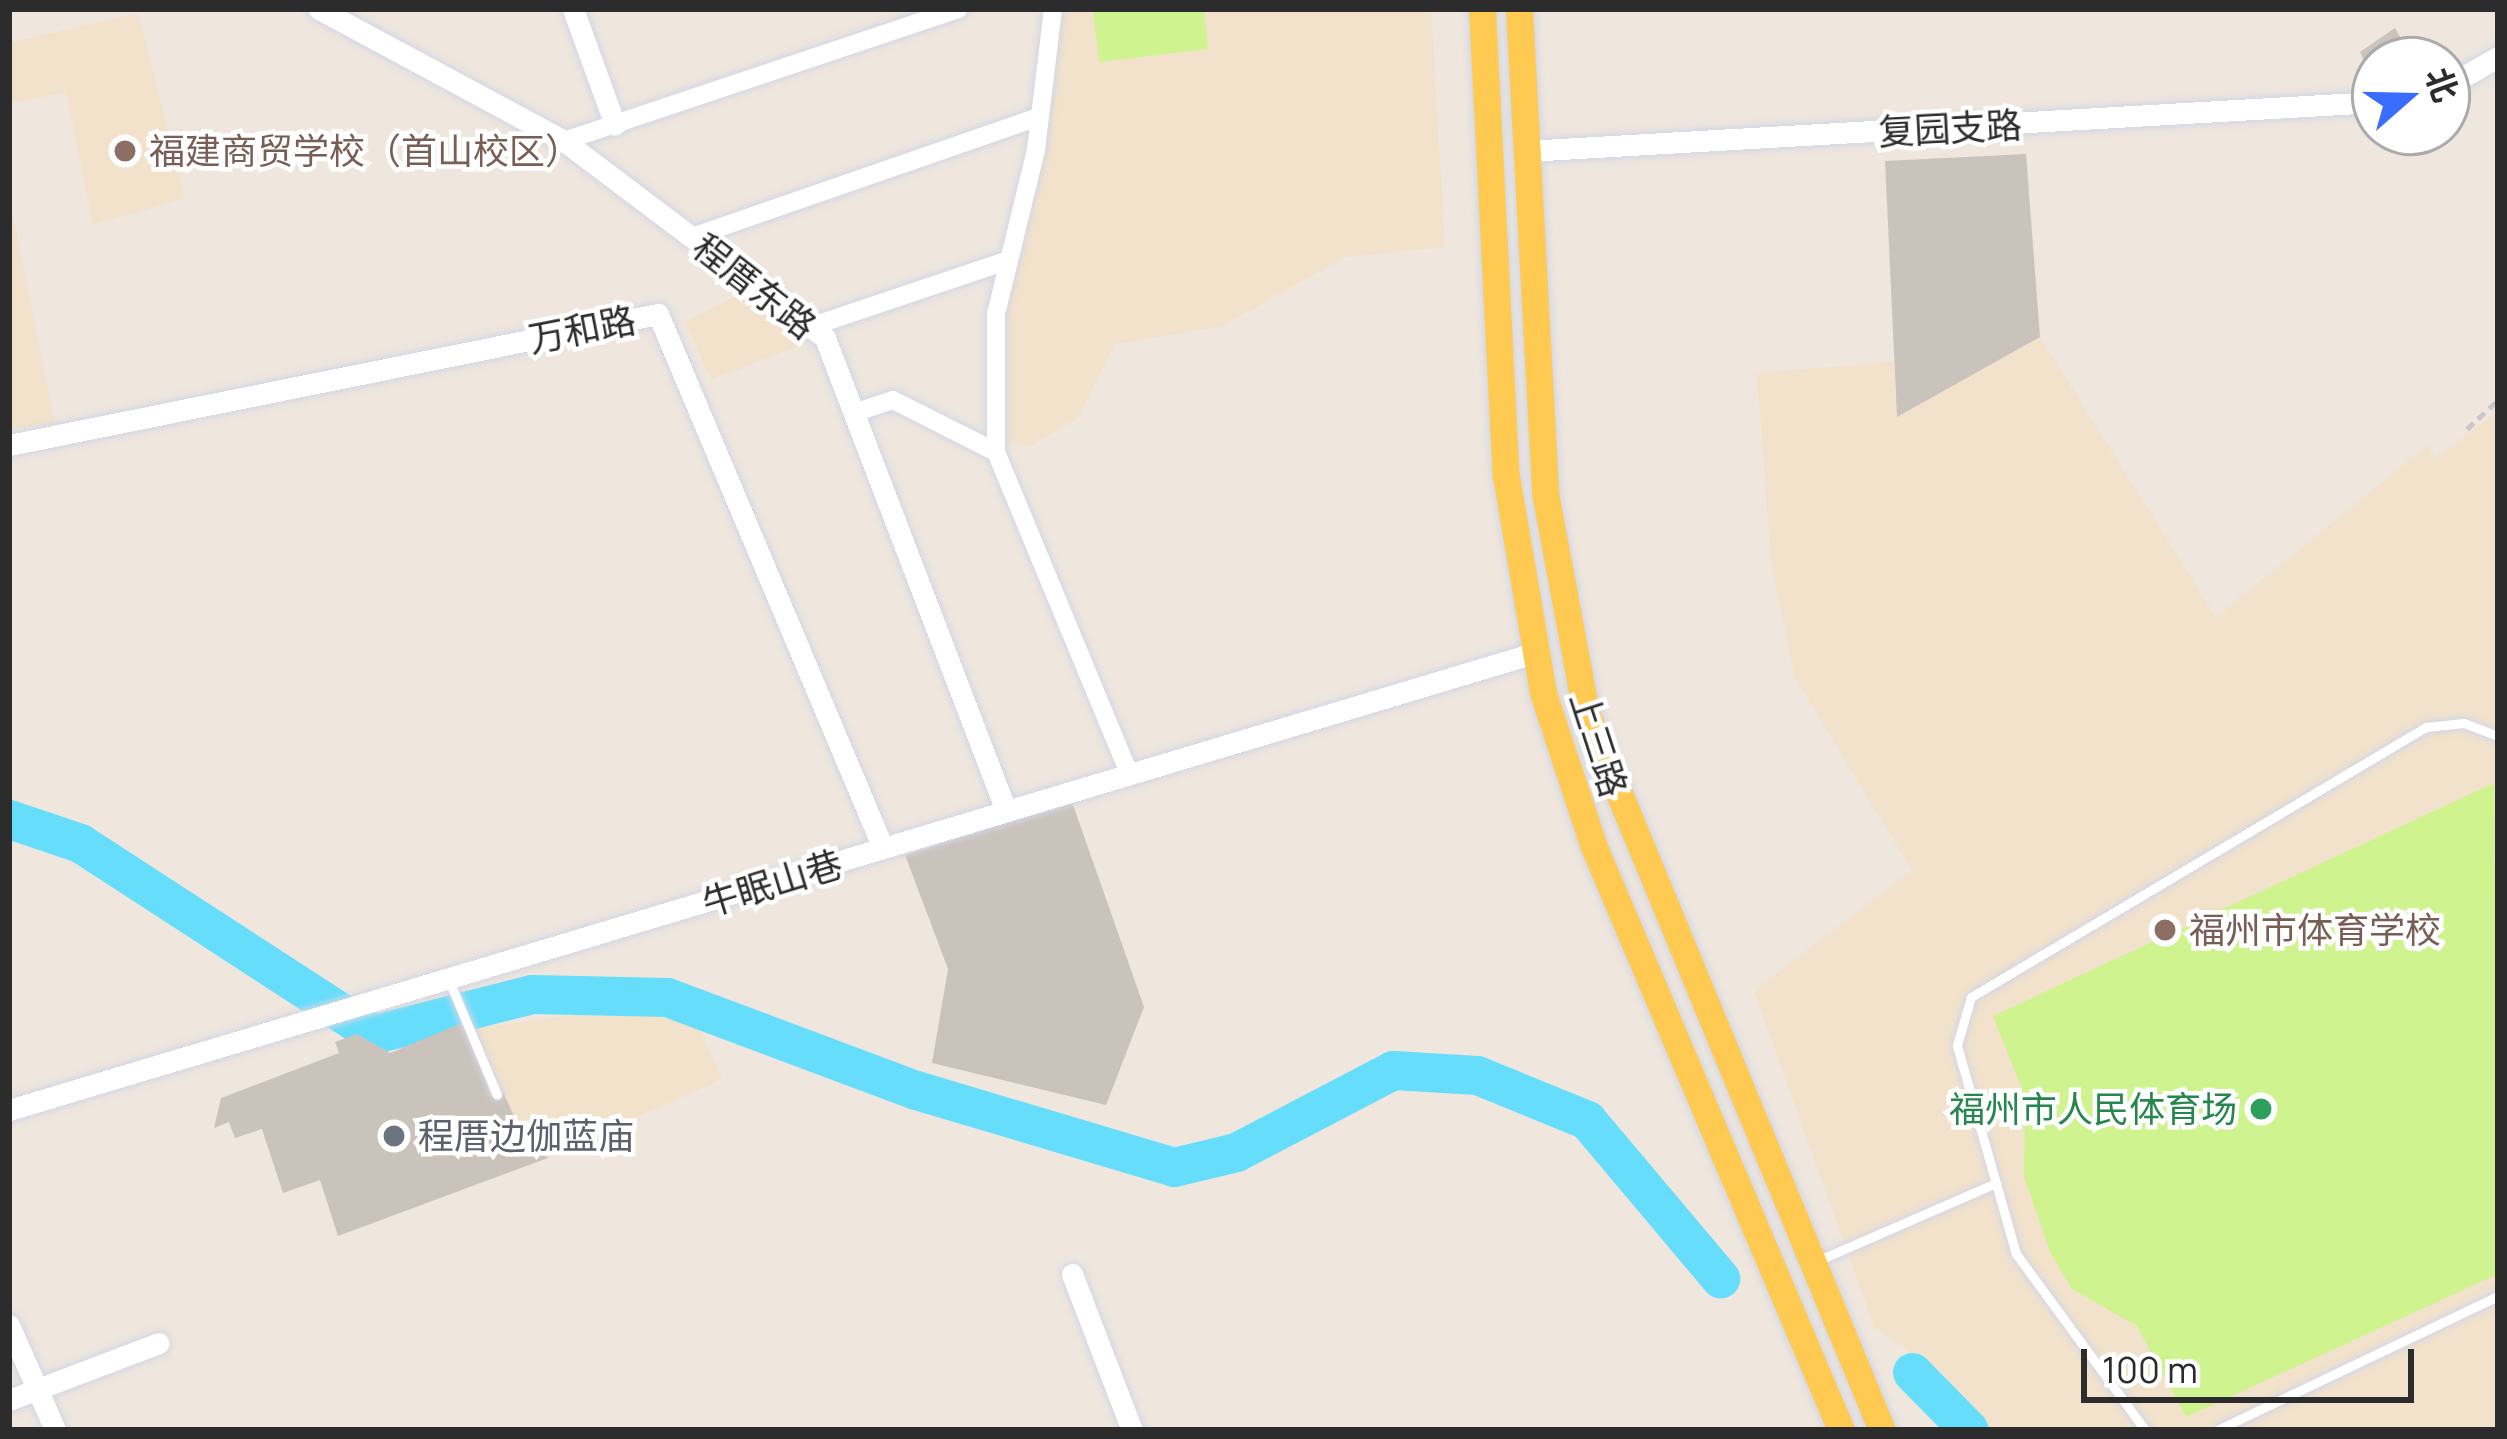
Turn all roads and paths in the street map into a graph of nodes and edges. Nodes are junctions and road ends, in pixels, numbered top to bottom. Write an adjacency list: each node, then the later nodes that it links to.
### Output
1 (319, 9): 12 (street, 程厝东路)
2 (573, 9): 11 (street)
3 (958, 9): 11 (street)
4 (1053, 9): 10 (street)
5 (1483, 9): 22 (main road, 上三路)
6 (1519, 9): 13 (main road, 上三路)
7 (2498, 57): 8 (street)
8 (2471, 72)
9 (2351, 104): 13 (street, 复园支路)
10 (1038, 117): 14 (street); 15 (street)
11 (615, 125): 12 (street)
12 (564, 141): 14 (street, 程厝东路)
13 (1526, 151): 31 (main road, 上三路)
14 (692, 237): 16 (street, 程厝东路)
15 (1006, 261): 16 (street); 21 (street)
16 (807, 328): 18 (street, 程厝东路)
17 (2498, 400): 19 (path)
18 (854, 413): 21 (street); 25 (street, 程厝东路)
19 (2467, 429)
20 (9, 445): 26 (street, 万和路)
21 (996, 452): 24 (street)
22 (1534, 653): 24 (street, 牛眠山巷); 38 (main road, 上三路)
23 (2498, 736): 30 (lane)
24 (1128, 770): 25 (street, 牛眠山巷)
25 (1005, 808): 26 (street, 牛眠山巷)
26 (883, 848): 27 (street, 牛眠山巷)
27 (451, 988): 28 (lane); 29 (street, 牛眠山巷)
28 (497, 1095)
29 (9, 1110)
30 (1996, 1184): 31 (lane); 42 (lane)
31 (1809, 1264): 41 (main road, 上三路)
32 (1072, 1274): 40 (street)
33 (2498, 1296): 43 (lane)
34 (9, 1325): 36 (street)
35 (159, 1343): 36 (street)
36 (37, 1389): 37 (street); 39 (street)
37 (9, 1400)
38 (1834, 1428)
39 (55, 1430)
40 (1132, 1430)
41 (1882, 1430)
42 (2145, 1430)
43 (2217, 1430)

